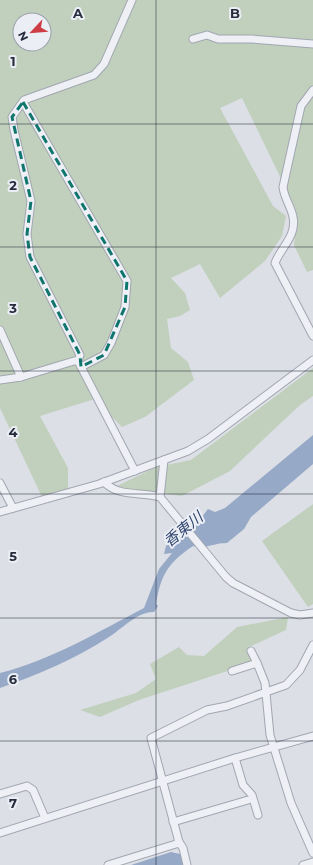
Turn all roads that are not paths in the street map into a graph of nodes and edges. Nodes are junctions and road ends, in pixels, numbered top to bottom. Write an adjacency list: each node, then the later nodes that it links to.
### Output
1 (132, 0): 5 (street)
2 (193, 39): 3 (street)
3 (313, 44)
4 (313, 90): 7 (street)
5 (23, 102): 9 (street); 9 (street)
6 (0, 330): 10 (street)
7 (313, 336)
8 (313, 360): 12 (street)
9 (80, 364): 10 (street); 13 (street)
10 (21, 377): 11 (street)
11 (0, 380)
12 (164, 460): 13 (street); 16 (street)
13 (135, 471): 14 (street)
14 (104, 482): 16 (street); 17 (street)
15 (0, 483): 17 (street)
16 (160, 497): 19 (street)
17 (13, 508): 18 (street)
18 (0, 512)
19 (313, 613)
20 (313, 645): 24 (street)
21 (251, 651): 22 (street)
22 (257, 663): 23 (street); 24 (street)
23 (232, 671)
24 (265, 692): 26 (street); 28 (street)
25 (313, 736): 26 (street)
26 (275, 747): 27 (street); 36 (street)
27 (235, 758): 28 (street); 31 (street)
28 (162, 781): 32 (street); 33 (street)
29 (0, 794): 32 (street)
30 (248, 800): 33 (street)
31 (258, 815)
32 (45, 818): 34 (street)
33 (173, 822): 35 (street)
34 (0, 833)
35 (179, 842): 38 (street); 39 (street)
36 (313, 853)
37 (313, 862): 40 (street)
38 (108, 865)
39 (187, 865)
40 (303, 865)

